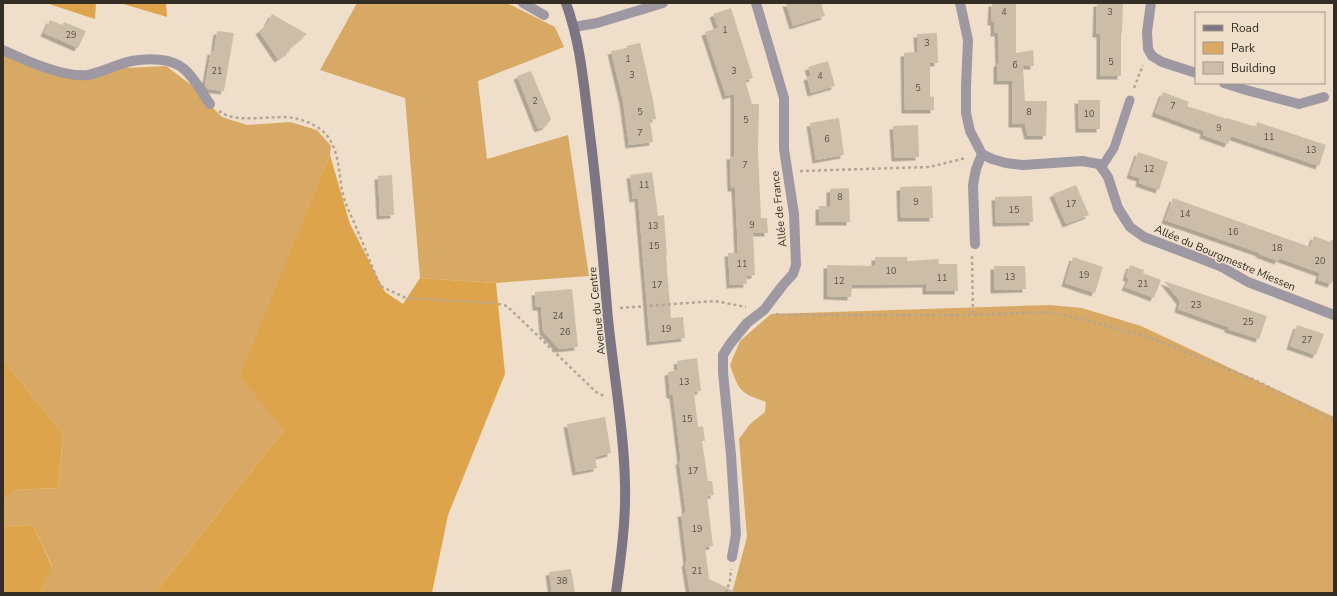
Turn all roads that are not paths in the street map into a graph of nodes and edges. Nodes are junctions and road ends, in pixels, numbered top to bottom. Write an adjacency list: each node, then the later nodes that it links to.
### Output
1 (523, 3): 7 (street)
2 (566, 3): 8 (street, Avenue du Centre)
3 (663, 3): 8 (street)
4 (756, 3): 19 (street, Allée de France)
5 (960, 3): 15 (street)
6 (1150, 3): 10 (street)
7 (544, 15)
8 (574, 27): 20 (street, Avenue du Centre)
9 (3, 50): 14 (street)
10 (1195, 73)
11 (1227, 84): 12 (street)
12 (1324, 97)
13 (1130, 100): 16 (lane)
14 (210, 104)
15 (982, 154): 16 (street); 17 (street)
16 (1101, 168): 18 (street, Allée du Bourgmestre Miessen)
17 (975, 244)
18 (1334, 315)
19 (732, 557)
20 (616, 593)

